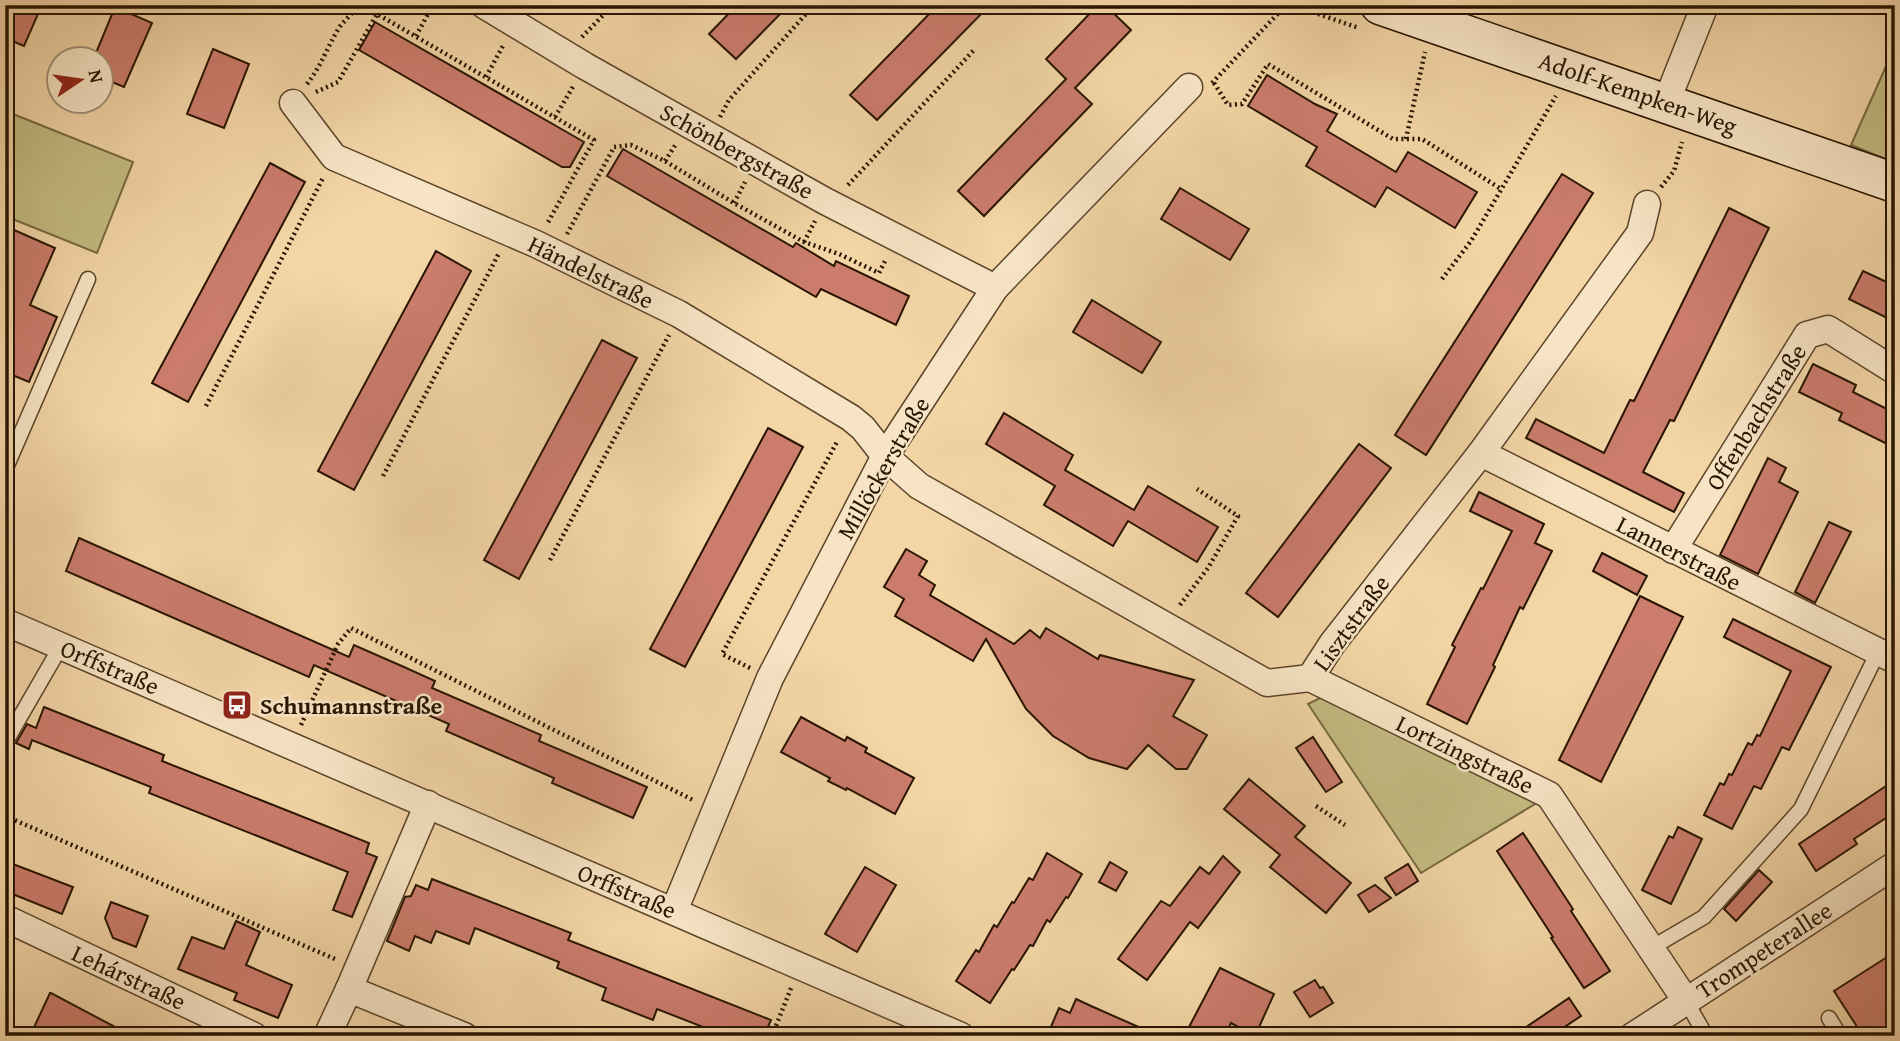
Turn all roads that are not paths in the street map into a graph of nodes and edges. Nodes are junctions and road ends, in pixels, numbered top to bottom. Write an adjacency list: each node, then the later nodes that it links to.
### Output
1 (484, 5): 10 (street, Schönbergstraße)
2 (1380, 5): 6 (main road, Adolf-Kempken-Weg)
3 (1705, 5): 6 (street)
4 (1201, 84): 10 (street, Millöckerstraße)
5 (293, 103): 13 (street, Händelstraße)
6 (1678, 107): 7 (main road, Adolf-Kempken-Weg)
7 (1895, 183)
8 (1647, 204): 12 (street, Lisztstraße)
9 (88, 279): 14 (lane)
10 (995, 288): 13 (street, Millöckerstraße)
11 (1895, 371): 15 (street, Offenbachstraße)
12 (1480, 453): 15 (street, Lannerstraße); 19 (street, Lisztstraße)
13 (885, 456): 19 (street, Lisztstraße); 23 (street, Millöckerstraße)
14 (5, 470)
15 (1673, 550): 18 (street, Lannerstraße)
16 (5, 622): 17 (street, Orffstraße)
17 (61, 646): 20 (lane); 21 (street, Orffstraße)
18 (1886, 656): 25 (lane, Lannerstraße)
19 (1310, 678): 25 (street, Lortzingstraße)
20 (5, 743)
21 (428, 804): 23 (street, Orffstraße); 26 (street)
22 (1895, 864): 27 (street, Trompeterallee)
23 (674, 911): 29 (street, Orffstraße)
24 (5, 918): 30 (street, Lehárstraße)
25 (1651, 948): 27 (street, Lortzingstraße)
26 (353, 979): 31 (street); 32 (street)
27 (1686, 1001): 34 (street, Trompeterallee); 35 (lane)
28 (1829, 1017): 36 (lane)
29 (913, 1026): 33 (street, Orffstraße)
30 (254, 1036)
31 (327, 1036)
32 (464, 1036)
33 (961, 1036)
34 (1633, 1036)
35 (1706, 1036)
36 (1840, 1036)

